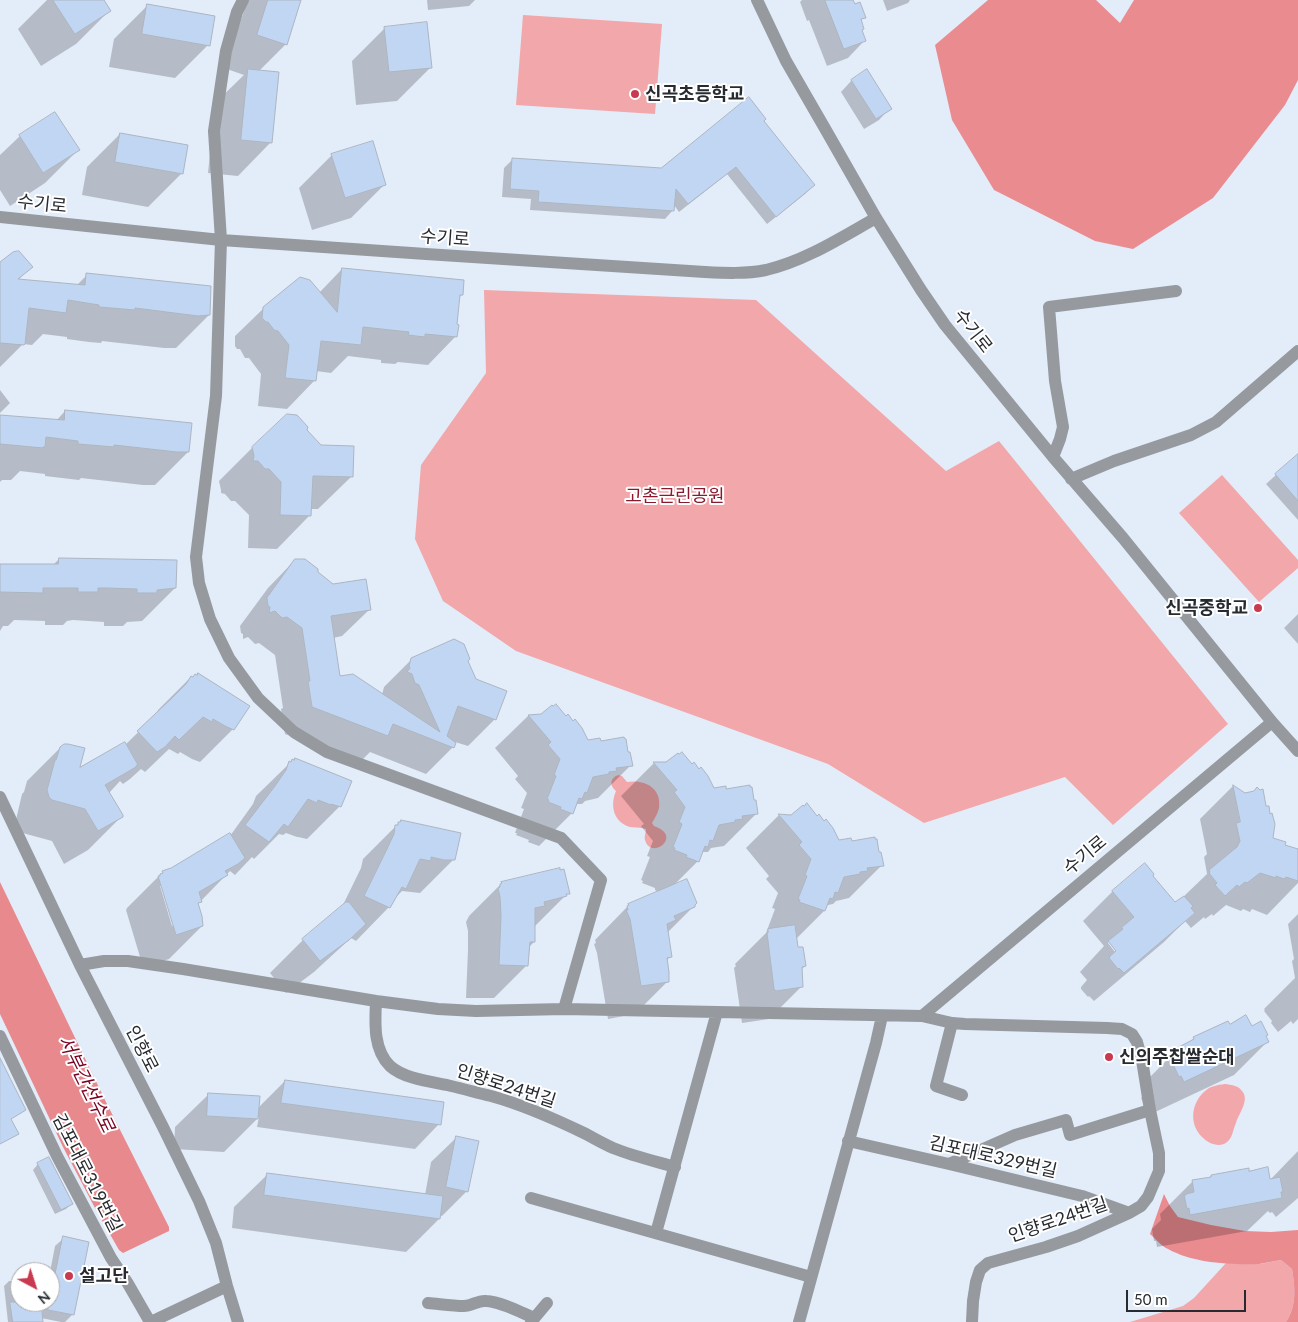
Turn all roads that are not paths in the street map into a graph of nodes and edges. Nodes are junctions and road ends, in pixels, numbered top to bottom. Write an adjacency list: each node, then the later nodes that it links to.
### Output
1 (243, 0): 5 (street)
2 (758, 0): 4 (street, 수기로)
3 (0, 217): 5 (street, 수기로)
4 (876, 218): 5 (street, 수기로); 8 (street, 수기로)
5 (221, 240): 15 (street)
6 (1176, 292): 8 (street)
7 (1298, 351): 9 (street)
8 (1053, 458): 9 (street, 수기로)
9 (1071, 479): 10 (street, 수기로)
10 (1272, 722): 11 (street, 수기로); 18 (street, 수기로)
11 (1298, 751)
12 (0, 797): 13 (street, 인향로)
13 (80, 965): 14 (street, 인향로24번길); 30 (street, 인향로)
14 (376, 1001): 15 (street, 인향로24번길); 25 (street, 인향로24번길)
15 (564, 1009): 16 (street, 인향로24번길)
16 (717, 1012): 17 (street, 인향로24번길); 25 (street)
17 (882, 1016): 18 (street, 인향로24번길); 23 (street)
18 (922, 1016): 19 (street, 인향로24번길)
19 (952, 1023): 21 (street); 22 (street, 인향로24번길)
20 (0, 1036): 34 (street, 김포대로319번길)
21 (962, 1095)
22 (1150, 1110): 24 (street); 27 (street, 인향로24번길)
23 (848, 1141): 24 (street, 김포대로329번길); 29 (street)
24 (950, 1164): 27 (street, 김포대로329번길)
25 (675, 1167): 28 (street)
26 (531, 1198): 28 (street)
27 (1129, 1213): 37 (street, 인향로24번길)
28 (656, 1233): 29 (street)
29 (811, 1277): 36 (street)
30 (227, 1286): 34 (street); 35 (street, 인향로)
31 (428, 1303): 33 (street)
32 (546, 1303): 33 (street)
33 (532, 1320)
34 (151, 1322)
35 (238, 1322)
36 (799, 1322)
37 (972, 1322)

